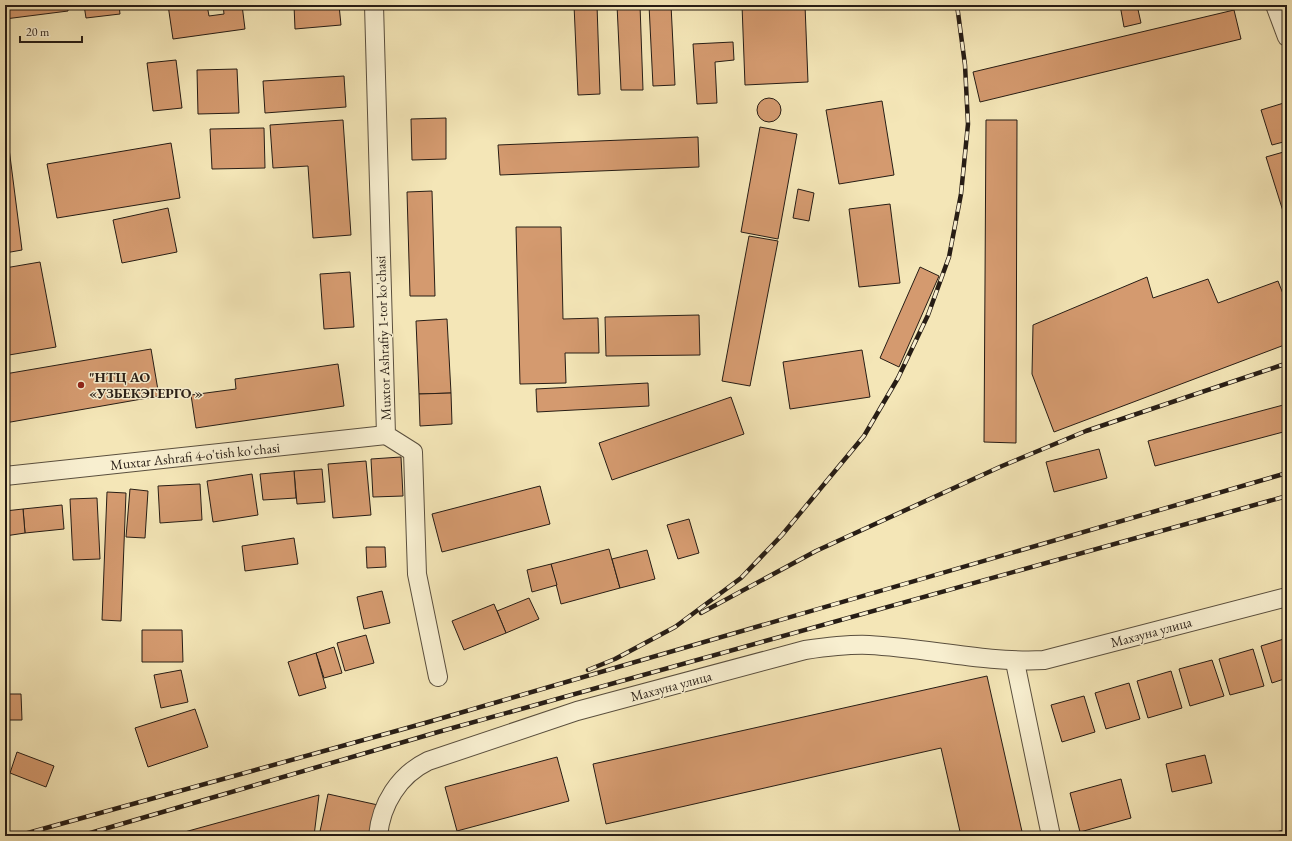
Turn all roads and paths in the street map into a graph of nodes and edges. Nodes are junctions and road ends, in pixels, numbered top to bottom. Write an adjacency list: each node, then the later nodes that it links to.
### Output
1 (374, 5): 4 (street, Muxtor Ashrafiy 1-tor ko'chasi)
2 (1275, 5): 3 (street)
3 (1287, 37)
4 (386, 435): 5 (street, Muxtar Ashrafi 4-o'tish ko'chasi); 8 (street, Muxtor Ashrafiy 1-tor ko'chasi)
5 (5, 476)
6 (1287, 597): 7 (street, Махзуна улица)
7 (1015, 662): 9 (street, Махзуна улица); 10 (street)
8 (438, 677)
9 (378, 836)
10 (1051, 836)

